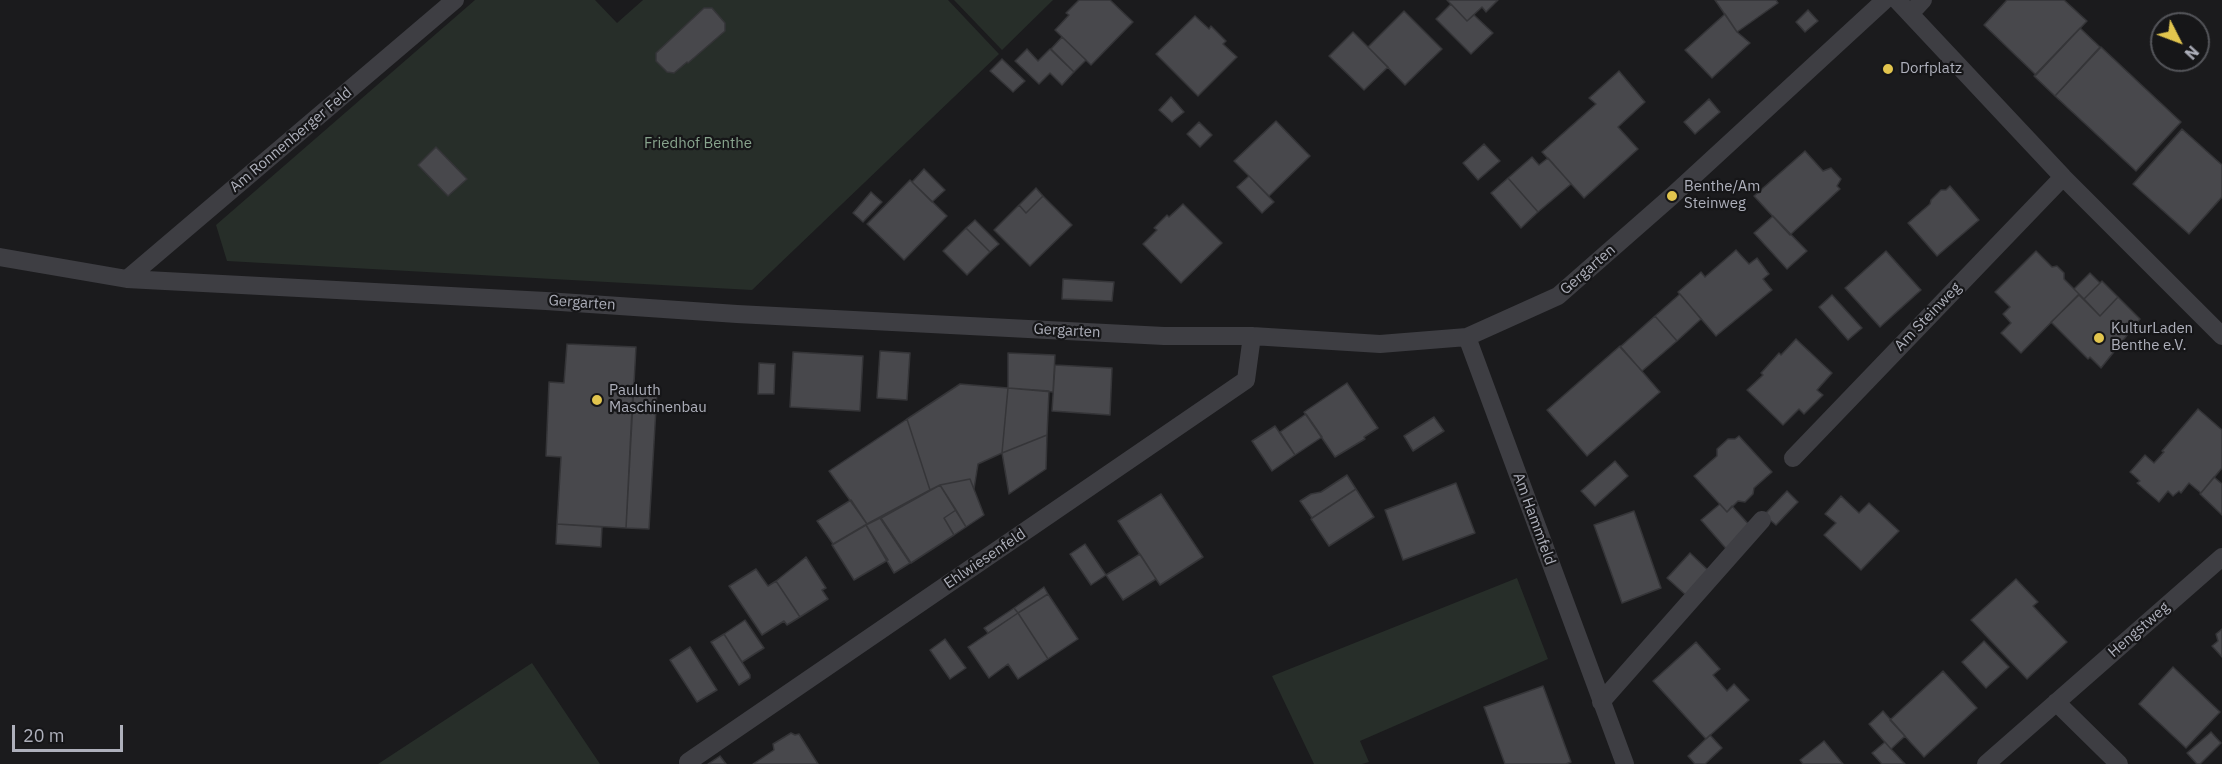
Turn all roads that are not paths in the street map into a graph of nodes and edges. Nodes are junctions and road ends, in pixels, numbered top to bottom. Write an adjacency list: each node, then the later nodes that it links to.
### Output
1 (455, 0): 7 (street, Am Ronnenberger Feld)
2 (1886, 0): 10 (street, Gergarten)
3 (1923, 0): 4 (street)
4 (1904, 7): 5 (street)
5 (2063, 177): 9 (street); 11 (street, Am Steinweg)
6 (0, 257): 7 (street, Gergarten)
7 (127, 279): 8 (street, Gergarten)
8 (1252, 336): 10 (street, Gergarten); 16 (street, Ehlwiesenfeld)
9 (2222, 336)
10 (1467, 337): 14 (street, Am Hammfeld)
11 (1793, 458)
12 (1762, 520): 14 (street)
13 (2222, 557): 15 (street, Hengstweg)
14 (1601, 702): 17 (street, Am Hammfeld)
15 (2056, 702): 18 (street, Hengstweg); 19 (street)
16 (688, 762)
17 (1625, 764)
18 (1986, 764)
19 (2119, 764)

